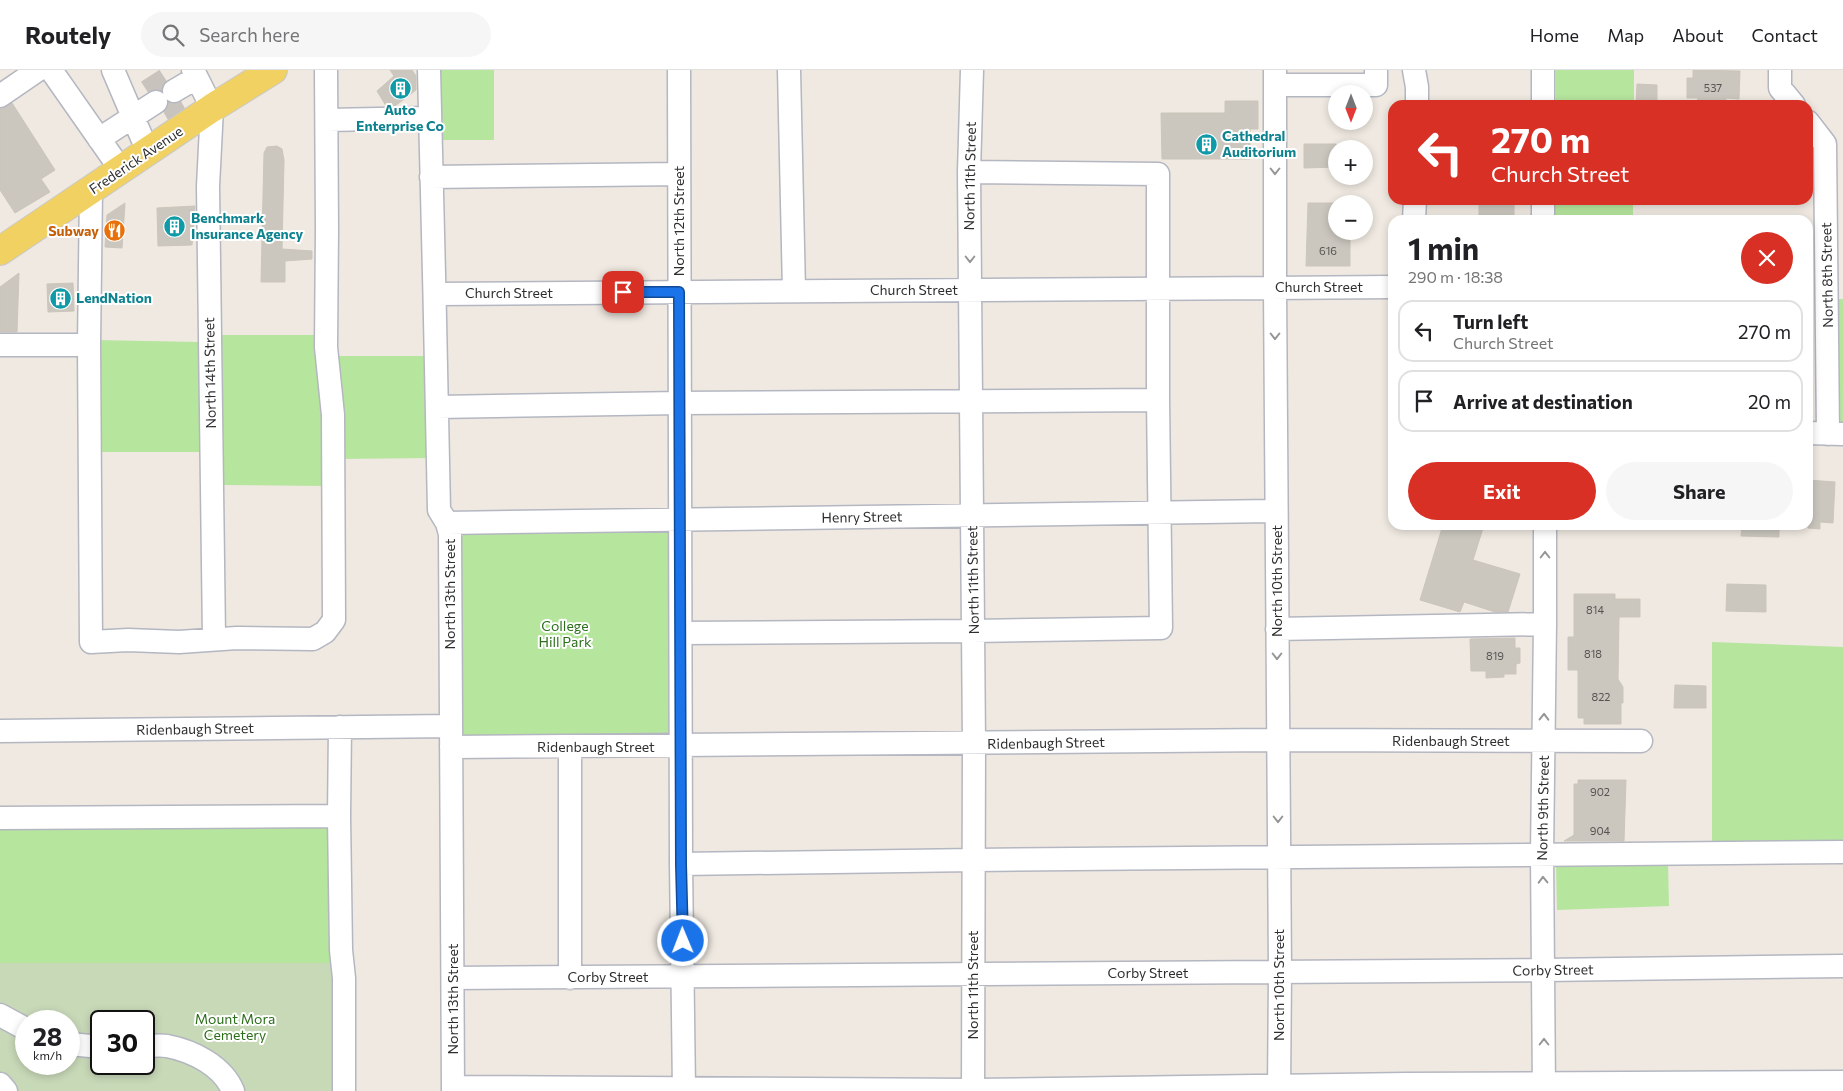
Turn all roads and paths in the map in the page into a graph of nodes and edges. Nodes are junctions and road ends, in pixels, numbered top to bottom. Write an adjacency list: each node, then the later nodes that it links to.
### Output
1 (38, 70): 16 (street)
2 (51, 70): 24 (street)
3 (113, 70): 22 (street)
4 (273, 70): 15 (main road, Frederick Avenue)
5 (326, 70): 21 (street)
6 (429, 70): 20 (street, North 13th Street)
7 (679, 70): 27 (street, North 12th Street)
8 (790, 70): 35 (street)
9 (972, 70): 26 (street, North 11th Street)
10 (1376, 70): 14 (street)
11 (1414, 70): 17 (street)
12 (1543, 70): 18 (street)
13 (1780, 70): 19 (street)
14 (1275, 78): 33 (street, North 10th Street, one-way to 33)
15 (179, 91): 22 (main road, Frederick Avenue); 22 (street); 55 (street, North 14th Street)
16 (0, 96)
17 (1417, 100)
18 (1543, 100)
19 (1790, 100)
20 (430, 118): 21 (street); 28 (street, North 13th Street)
21 (327, 120): 55 (street)
22 (136, 125): 24 (street); 25 (main road, Frederick Avenue)
23 (1813, 128): 44 (street, North 8th Street)
24 (99, 139): 25 (street)
25 (121, 170): 29 (main road, Frederick Avenue)
26 (969, 172): 32 (street); 34 (street, North 11th Street, one-way to 34)
27 (679, 174): 28 (street); 36 (street, North 12th Street)
28 (431, 177): 37 (street, North 13th Street)
29 (91, 190): 30 (main road, Frederick Avenue); 39 (street)
30 (0, 251)
31 (1388, 287): 33 (street, Church Street)
32 (1158, 288): 33 (street, Church Street); 34 (street, Church Street); 40 (street)
33 (1275, 288): 45 (street, North 10th Street, one-way to 45)
34 (970, 290): 35 (street, Church Street); 41 (street, North 11th Street)
35 (794, 291): 36 (street, Church Street)
36 (679, 292): 37 (street, Church Street); 42 (street, North 12th Street)
37 (436, 294): 43 (street, North 13th Street)
38 (0, 346): 39 (street)
39 (89, 346): 55 (street)
40 (1158, 400): 41 (street); 46 (street)
41 (970, 401): 42 (street); 47 (street, North 11th Street)
42 (680, 403): 43 (street); 48 (street, North 12th Street)
43 (438, 407): 49 (street, North 13th Street)
44 (1826, 434)
45 (1276, 511): 46 (street, Henry Street); 52 (street, North 10th Street)
46 (1159, 513): 47 (street, Henry Street); 53 (street)
47 (972, 515): 48 (street, Henry Street); 53 (street, North 11th Street)
48 (680, 519): 49 (street, Henry Street); 54 (street, North 12th Street)
49 (447, 523): 58 (street, North 13th Street)
50 (1545, 530): 51 (street, North 9th Street, one-way to 50)
51 (1545, 624): 52 (street); 60 (street, North 9th Street, one-way to 51)
52 (1277, 629): 59 (street, North 10th Street, one-way to 59)
53 (973, 631): 54 (street); 62 (street, North 11th Street)
54 (681, 633): 63 (street, North 12th Street)
55 (214, 638)
56 (340, 728): 57 (street, Ridenbaugh Street); 58 (street, Ridenbaugh Street); 65 (street)
57 (0, 731)
58 (451, 737): 64 (street, Ridenbaugh Street); 77 (street, North 13th Street)
59 (1278, 740): 60 (street, Ridenbaugh Street); 62 (street, Ridenbaugh Street); 69 (street, North 10th Street, one-way to 69)
60 (1544, 741): 61 (street, Ridenbaugh Street); 68 (street, North 9th Street)
61 (1642, 741)
62 (974, 744): 63 (street, Ridenbaugh Street); 70 (street, North 11th Street)
63 (681, 746): 64 (street, Ridenbaugh Street); 71 (street, North 12th Street)
64 (570, 747): 78 (street)
65 (339, 816): 66 (street); 91 (street)
66 (0, 818)
67 (1843, 852): 68 (street)
68 (1542, 854): 69 (street); 73 (street, North 9th Street, one-way to 68)
69 (1278, 857): 70 (street); 74 (street, North 10th Street)
70 (975, 860): 71 (street); 75 (street, North 11th Street)
71 (681, 864): 76 (street, North 12th Street)
72 (1843, 966): 73 (street, Corby Street)
73 (1544, 970): 74 (street, Corby Street); 84 (street, North 9th Street, one-way to 73)
74 (1280, 972): 75 (street, Corby Street); 86 (street, North 10th Street)
75 (973, 974): 76 (street, Corby Street); 88 (street, North 11th Street)
76 (683, 977): 78 (street, Corby Street); 87 (street, North 12th Street)
77 (453, 978): 78 (street, Corby Street); 85 (street, North 13th Street)
78 (570, 978)
79 (0, 1015): 80 (street)
80 (15, 1024)
81 (155, 1046): 90 (street)
82 (1843, 1082): 84 (street)
83 (0, 1084): 89 (street)
84 (1544, 1087): 86 (street)
85 (453, 1089): 87 (street)
86 (1279, 1089): 88 (street)
87 (684, 1090): 88 (street)
88 (973, 1090)
89 (6, 1091)
90 (234, 1091)
91 (344, 1091)

